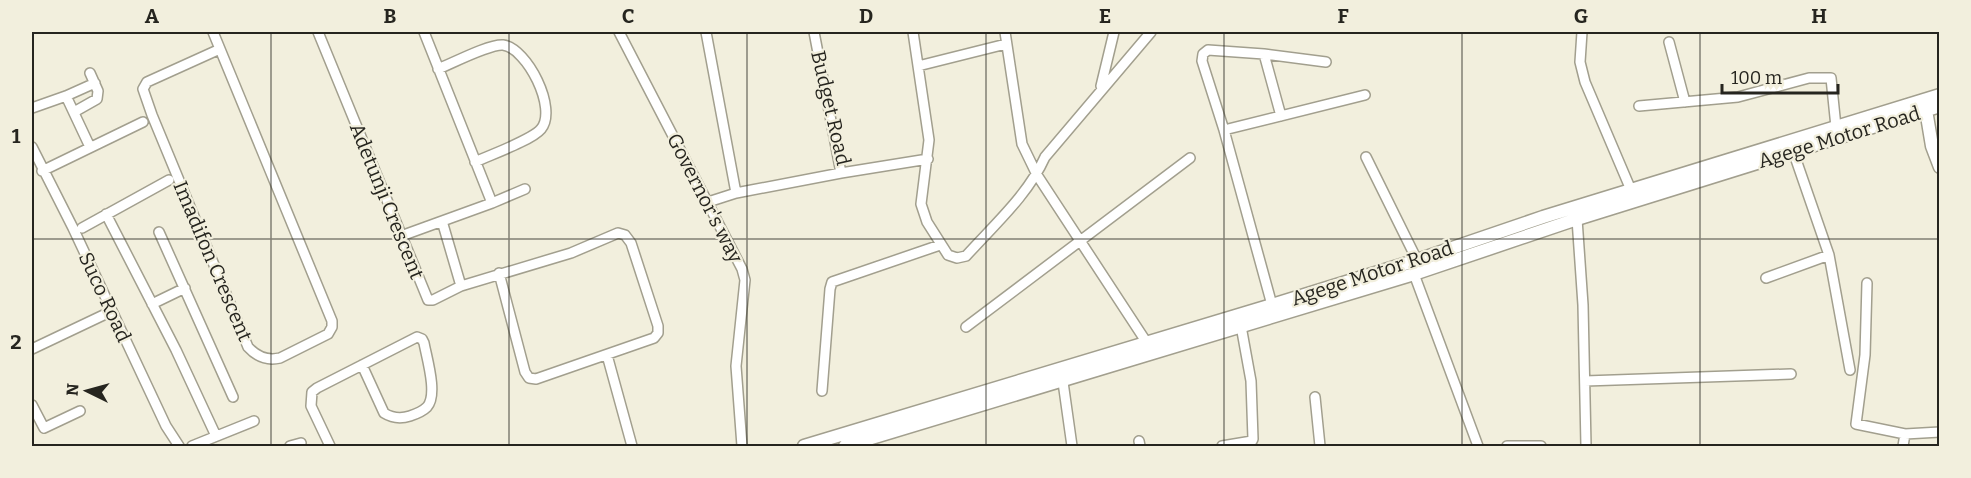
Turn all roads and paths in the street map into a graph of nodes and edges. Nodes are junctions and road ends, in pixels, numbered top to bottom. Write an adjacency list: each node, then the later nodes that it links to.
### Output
1 (213, 32): 14 (street, Imadifon Crescent)
2 (318, 32): 57 (street, Adetunji Crescent)
3 (424, 32): 18 (street)
4 (619, 32): 50 (street, Governor's way)
5 (706, 32): 49 (street)
6 (814, 32): 44 (street, Budget Road)
7 (913, 32): 17 (street)
8 (1005, 32): 13 (street)
9 (1114, 32): 21 (street)
10 (1151, 32): 21 (street)
11 (1582, 32): 48 (street)
12 (1669, 42): 25 (street)
13 (1006, 44): 17 (street); 45 (street)
14 (220, 49): 14 (street, Imadifon Crescent)
15 (1264, 54): 16 (street); 31 (street); 34 (street)
16 (1326, 62)
17 (918, 66): 40 (street)
18 (438, 69): 41 (street); 41 (street)
19 (90, 73): 20 (street)
20 (95, 83): 24 (street); 30 (street)
21 (1099, 91): 45 (street)
22 (1940, 94): 26 (main road, Agege Motor Road)
23 (1365, 95): 31 (street)
24 (66, 96): 29 (street); 30 (street)
25 (1685, 102): 27 (street); 33 (street)
26 (1925, 105): 28 (main road, Agege Motor Road); 33 (main road, Agege Motor Road); 37 (main road, Agege Motor Road); 42 (main road)
27 (1639, 106)
28 (1940, 106)
29 (32, 108)
30 (74, 112): 36 (street)
31 (1281, 116): 34 (street)
32 (143, 122): 36 (street)
33 (1836, 127): 48 (main road, Agege Motor Road)
34 (1224, 130): 71 (street)
35 (32, 147): 43 (street, Suco Road)
36 (90, 147): 43 (street)
37 (1793, 152): 53 (main road, Agege Motor Road); 60 (street)
38 (1366, 157): 61 (street)
39 (1190, 158): 58 (street)
40 (928, 159): 44 (street, Budget Road); 59 (street)
41 (475, 162): 51 (street)
42 (1940, 167)
43 (42, 171): 72 (street, Suco Road)
44 (841, 173): 49 (street)
45 (1037, 175): 58 (street); 59 (street)
46 (169, 180): 52 (street)
47 (525, 189): 51 (street)
48 (1631, 190): 61 (main road, Agege Motor Road)
49 (736, 193): 50 (street)
50 (708, 202): 100 (street, Governor's way)
51 (492, 203): 54 (street)
52 (106, 214): 55 (street); 70 (street)
53 (1577, 219): 63 (main road, Agege Motor Road); 82 (street)
54 (442, 221): 57 (street); 67 (street)
55 (82, 228)
56 (159, 232): 68 (street)
57 (401, 236): 67 (street, Adetunji Crescent)
58 (1079, 240): 74 (street); 75 (street)
59 (940, 245): 83 (street)
60 (1829, 255): 65 (street); 79 (street)
61 (1417, 260): 64 (main road, Agege Motor Road)
62 (499, 273): 67 (street, Adetunji Crescent); 77 (street, Adetunji Crescent); 77 (street, Adetunji Crescent)
63 (1414, 274): 64 (main road, Agege Motor Road); 106 (street)
64 (1387, 275): 69 (main road, Agege Motor Road)
65 (1766, 278)
66 (1867, 283): 90 (street)
67 (461, 286)
68 (185, 288): 70 (street); 84 (street)
69 (1317, 296): 71 (main road, Agege Motor Road); 73 (main road, Agege Motor Road)
70 (152, 304): 91 (street)
71 (1272, 305): 75 (main road, Agege Motor Road)
72 (112, 311): 76 (street); 95 (street, Suco Road)
73 (1241, 326): 80 (main road, Agege Motor Road); 104 (street)
74 (966, 327)
75 (1147, 343): 80 (main road, Agege Motor Road)
76 (32, 349)
77 (607, 355): 99 (street)
78 (362, 365): 78 (street); 98 (street)
79 (1850, 370)
80 (1062, 374): 92 (main road, Agege Motor Road); 94 (main road, Agege Motor Road); 103 (street)
81 (1791, 374): 82 (street)
82 (1585, 381): 109 (street)
83 (822, 391)
84 (233, 397)
85 (1315, 397): 105 (street)
86 (32, 405): 87 (street)
87 (80, 411)
88 (254, 421): 91 (street)
89 (1940, 432): 90 (street)
90 (1905, 434): 110 (street)
91 (216, 436): 96 (street)
92 (869, 442): 102 (main road, Agege Motor Road)
93 (301, 443): 97 (street)
94 (827, 443): 101 (main road, Agege Motor Road)
95 (179, 447)
96 (192, 447)
97 (290, 447)
98 (330, 447)
99 (632, 447)
100 (742, 447)
101 (804, 447)
102 (845, 447)
103 (1072, 447)
104 (1222, 447)
105 (1320, 447)
106 (1478, 447)
107 (1507, 447): 108 (street)
108 (1541, 447)
109 (1586, 447)
110 (1903, 447)

